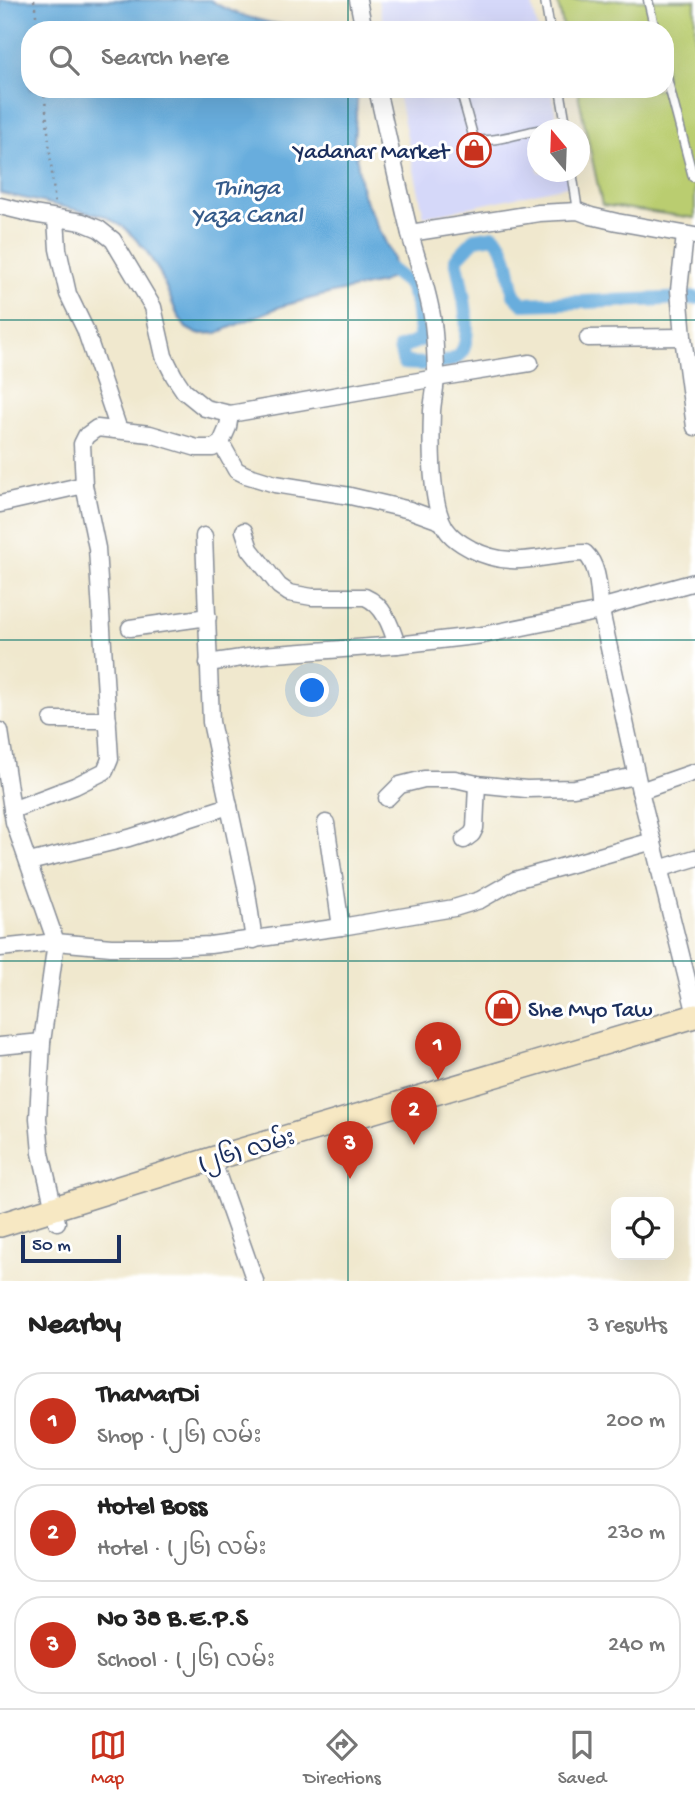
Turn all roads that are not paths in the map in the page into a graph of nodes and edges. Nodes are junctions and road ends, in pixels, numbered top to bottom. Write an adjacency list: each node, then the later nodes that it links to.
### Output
1 (358, 0): 4 (street)
2 (545, 0): 5 (lane)
3 (648, 0): 6 (lane)
4 (362, 21)
5 (548, 21)
6 (653, 21)
7 (379, 98): 18 (street)
8 (463, 98): 12 (lane)
9 (561, 98): 11 (lane)
10 (672, 98): 13 (lane)
11 (565, 119)
12 (527, 132)
13 (693, 177)
14 (574, 182): 16 (lane)
15 (0, 206): 17 (street)
16 (578, 211): 18 (street); 19 (street)
17 (56, 215): 25 (street); 27 (street)
18 (410, 233): 23 (street)
19 (690, 235): 20 (street)
20 (683, 337): 21 (street); 24 (street)
21 (588, 338)
22 (530, 363): 23 (street)
23 (436, 373): 25 (street); 31 (street)
24 (693, 405): 26 (street)
25 (230, 414): 28 (street)
26 (695, 427)
27 (119, 430): 28 (street); 29 (street)
28 (220, 443): 31 (street)
29 (84, 485): 30 (street); 41 (street)
30 (0, 504)
31 (440, 521): 35 (street)
32 (244, 531): 38 (street)
33 (204, 536): 36 (street)
34 (695, 582): 35 (street)
35 (601, 611): 38 (street); 44 (street)
36 (208, 617): 37 (street); 39 (street)
37 (130, 628)
38 (397, 645): 39 (street)
39 (208, 663): 47 (street)
40 (52, 720): 41 (street)
41 (108, 720): 48 (street)
42 (0, 732): 48 (street)
43 (695, 772): 44 (street)
44 (638, 783): 45 (street); 51 (street)
45 (477, 784): 46 (street); 50 (street)
46 (387, 798)
47 (229, 806): 53 (street); 56 (street)
48 (9, 819): 53 (street)
49 (326, 823): 55 (street)
50 (464, 840)
51 (653, 841): 54 (street); 55 (street)
52 (695, 858): 54 (street)
53 (29, 863): 57 (street)
54 (659, 869): 59 (street)
55 (341, 927): 56 (street)
56 (254, 940): 57 (street)
57 (56, 942): 58 (street); 61 (street)
58 (0, 948)
59 (695, 1014): 63 (main road, (၂၆) လမ်း)
60 (695, 1033): 63 (main road, (၂၆) လမ်း)
61 (42, 1042): 62 (street); 65 (street)
62 (0, 1045)
63 (422, 1105): 64 (main road, (၂၆) လမ်း)
64 (214, 1166): 65 (main road, (၂၆) လမ်း); 68 (street)
65 (55, 1214): 66 (main road, (၂၆) လမ်း); 67 (main road, (၂၆) လမ်း)
66 (0, 1225)
67 (0, 1239)
68 (255, 1281)

